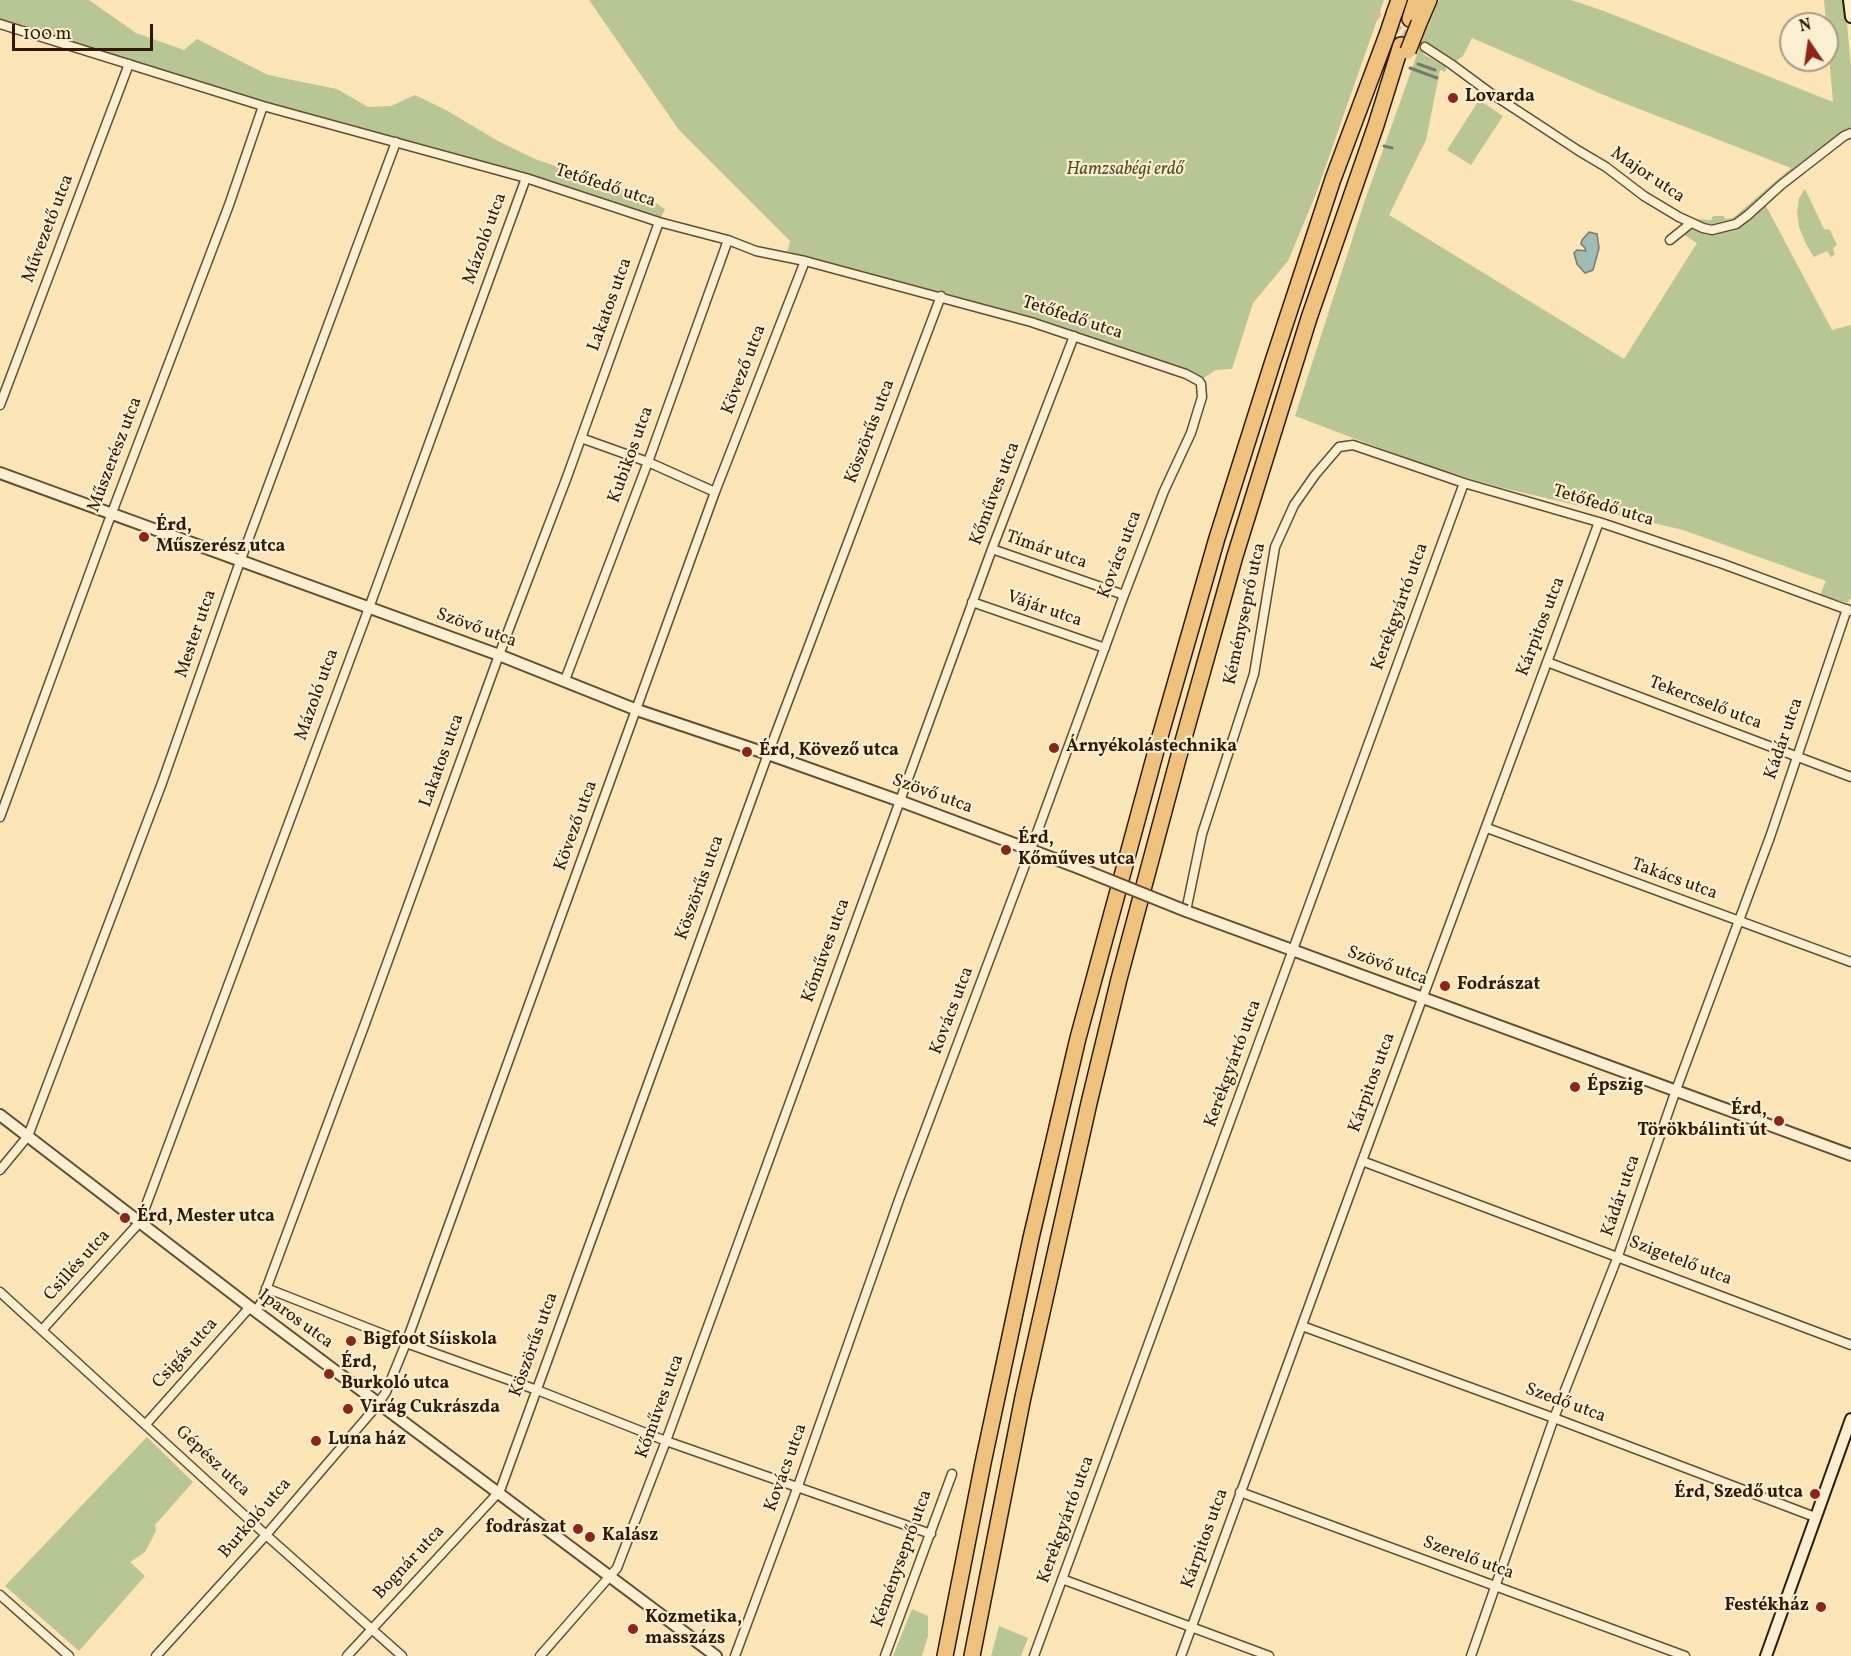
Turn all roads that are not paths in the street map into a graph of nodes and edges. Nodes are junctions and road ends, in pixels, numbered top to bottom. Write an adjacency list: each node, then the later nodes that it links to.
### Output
1 (1416, 0): 6 (highway)
2 (1429, 0): 6 (highway)
3 (1849, 0): 5 (street)
4 (1397, 7): 96 (highway, bridge)
5 (1851, 17)
6 (1414, 21): 97 (highway)
7 (0, 26): 9 (street, Tetőfedő utca)
8 (1425, 47): 15 (street, Major utca)
9 (129, 64): 10 (street, Tetőfedő utca); 22 (street, Művezető utca)
10 (263, 106): 12 (street, Tetőfedő utca); 29 (street, Műszerész utca)
11 (1851, 133): 15 (street, Major utca)
12 (396, 142): 13 (street, Tetőfedő utca); 32 (street, Mester utca)
13 (526, 178): 14 (street, Tetőfedő utca); 35 (street, Mázoló utca)
14 (659, 222): 16 (street, Tetőfedő utca); 23 (street, Lakatos utca)
15 (1691, 223): 17 (street)
16 (728, 240): 18 (street, Tetőfedő utca); 25 (street, Kubikos utca)
17 (1670, 240)
18 (805, 261): 19 (street, Tetőfedő utca); 28 (street, Kövező utca)
19 (941, 296): 20 (street, Tetőfedő utca); 42 (street, Köszörűs utca)
20 (1074, 336): 21 (street, Tetőfedő utca); 31 (street, Kőműves utca)
21 (1199, 381): 33 (street, Kovács utca)
22 (0, 405)
23 (581, 438): 25 (street); 38 (street, Lakatos utca)
24 (1343, 445): 27 (street, Tetőfedő utca); 49 (street, Kéményseprő utca)
25 (648, 462): 28 (street); 40 (street, Kubikos utca)
26 (0, 473): 29 (street, Szövő utca)
27 (1464, 483): 30 (street, Tetőfedő utca); 51 (street, Kerékgyártó utca)
28 (715, 492): 41 (street, Kövező utca)
29 (111, 514): 32 (street, Szövő utca); 46 (street, Műszerész utca)
30 (1599, 522): 36 (street, Tetőfedő utca); 39 (street, Kárpitos utca)
31 (992, 549): 33 (street, Tímár utca); 34 (street, Kőműves utca)
32 (240, 562): 35 (street, Szövő utca); 56 (street, Mester utca)
33 (1124, 595): 37 (street, Kovács utca)
34 (972, 602): 37 (street, Vájár utca); 45 (street, Kőműves utca)
35 (369, 608): 38 (street, Szövő utca); 60 (street, Mázoló utca)
36 (1849, 610): 43 (street, Kádár utca)
37 (1105, 648): 48 (street, Kovács utca)
38 (499, 655): 40 (street, Szövő utca); 62 (street, Lakatos utca)
39 (1547, 662): 43 (street, Tekercselő utca); 47 (street, Kárpitos utca)
40 (565, 680): 41 (street, Szövő utca)
41 (637, 710): 42 (street, Szövő utca); 67 (street, Kövező utca)
42 (768, 754): 45 (street, Szövő utca); 69 (street, Köszörűs utca)
43 (1797, 757): 44 (street, Tekercselő utca); 50 (street, Kádár utca)
44 (1851, 777)
45 (900, 801): 48 (street, Szövő utca); 74 (street, Kőműves utca)
46 (0, 817)
47 (1486, 828): 50 (street, Takács utca); 53 (street, Kárpitos utca)
48 (1031, 849): 49 (street, Szövő utca, bridge); 76 (street, Kovács utca)
49 (1186, 911): 51 (street, Szövő utca)
50 (1738, 921): 52 (street, Takács utca); 54 (street, Kádár utca)
51 (1293, 950): 53 (street, Szövő utca); 83 (street, Kerékgyártó utca)
52 (1851, 963)
53 (1423, 998): 54 (street, Szövő utca); 58 (street, Kárpitos utca)
54 (1676, 1090): 57 (street, Szövő utca); 61 (street, Kádár utca)
55 (0, 1115): 56 (street, Iparos utca)
56 (28, 1136): 59 (street, Mester utca); 60 (street, Iparos utca)
57 (1851, 1155)
58 (1362, 1161): 61 (street, Szigetelő utca); 65 (street, Kárpitos utca)
59 (0, 1170)
60 (139, 1223): 64 (street, Iparos utca); 66 (street, Csillés utca)
61 (1618, 1256): 68 (street, Szigetelő utca); 71 (street, Kádár utca)
62 (266, 1288): 64 (street, Lakatos utca); 67 (street)
63 (0, 1292): 66 (street, Gépész utca)
64 (253, 1309): 70 (street, Iparos utca); 73 (street, Csigás utca)
65 (1302, 1326): 71 (street, Szedő utca); 77 (street, Kárpitos utca)
66 (42, 1330): 73 (street, Gépész utca)
67 (406, 1343): 69 (street); 70 (street, Kövező utca)
68 (1851, 1345)
69 (537, 1390): 74 (street); 78 (street, Köszörűs utca)
70 (379, 1402): 78 (street, Iparos utca); 81 (street, Burkoló utca)
71 (1554, 1418): 79 (street, Szedő utca); 84 (street, Kádár utca)
72 (1851, 1419): 79 (street)
73 (146, 1424): 81 (street, Gépész utca)
74 (666, 1441): 76 (street); 82 (street, Kőműves utca)
75 (952, 1474): 80 (street, Kéményseprő utca)
76 (798, 1486): 80 (street); 94 (street, Kovács utca)
77 (1240, 1492): 84 (street, Szerelő utca); 87 (street, Kárpitos utca)
78 (498, 1493): 82 (street, Iparos utca); 86 (street, Bognár utca)
79 (1815, 1516): 103 (street)
80 (931, 1534): 95 (street, Kéményseprő utca)
81 (266, 1535): 86 (street, Gépész utca); 89 (street, Burkoló utca)
82 (611, 1577): 92 (street, Kőműves utca); 93 (street, Iparos utca)
83 (1062, 1579): 87 (street); 98 (street, Kerékgyártó utca)
84 (1496, 1587): 101 (street, Kádár utca); 102 (street, Szerelő utca)
85 (0, 1595): 88 (street)
86 (372, 1628): 90 (street, Bognár utca); 91 (street, Gépész utca)
87 (1191, 1628): 99 (street, Kárpitos utca); 100 (street)
88 (69, 1656)
89 (156, 1656)
90 (347, 1656)
91 (402, 1656)
92 (540, 1656)
93 (716, 1656)
94 (735, 1656)
95 (885, 1656)
96 (945, 1656)
97 (972, 1656)
98 (1034, 1656)
99 (1181, 1656)
100 (1269, 1656)
101 (1471, 1656)
102 (1685, 1656)
103 (1766, 1656)

